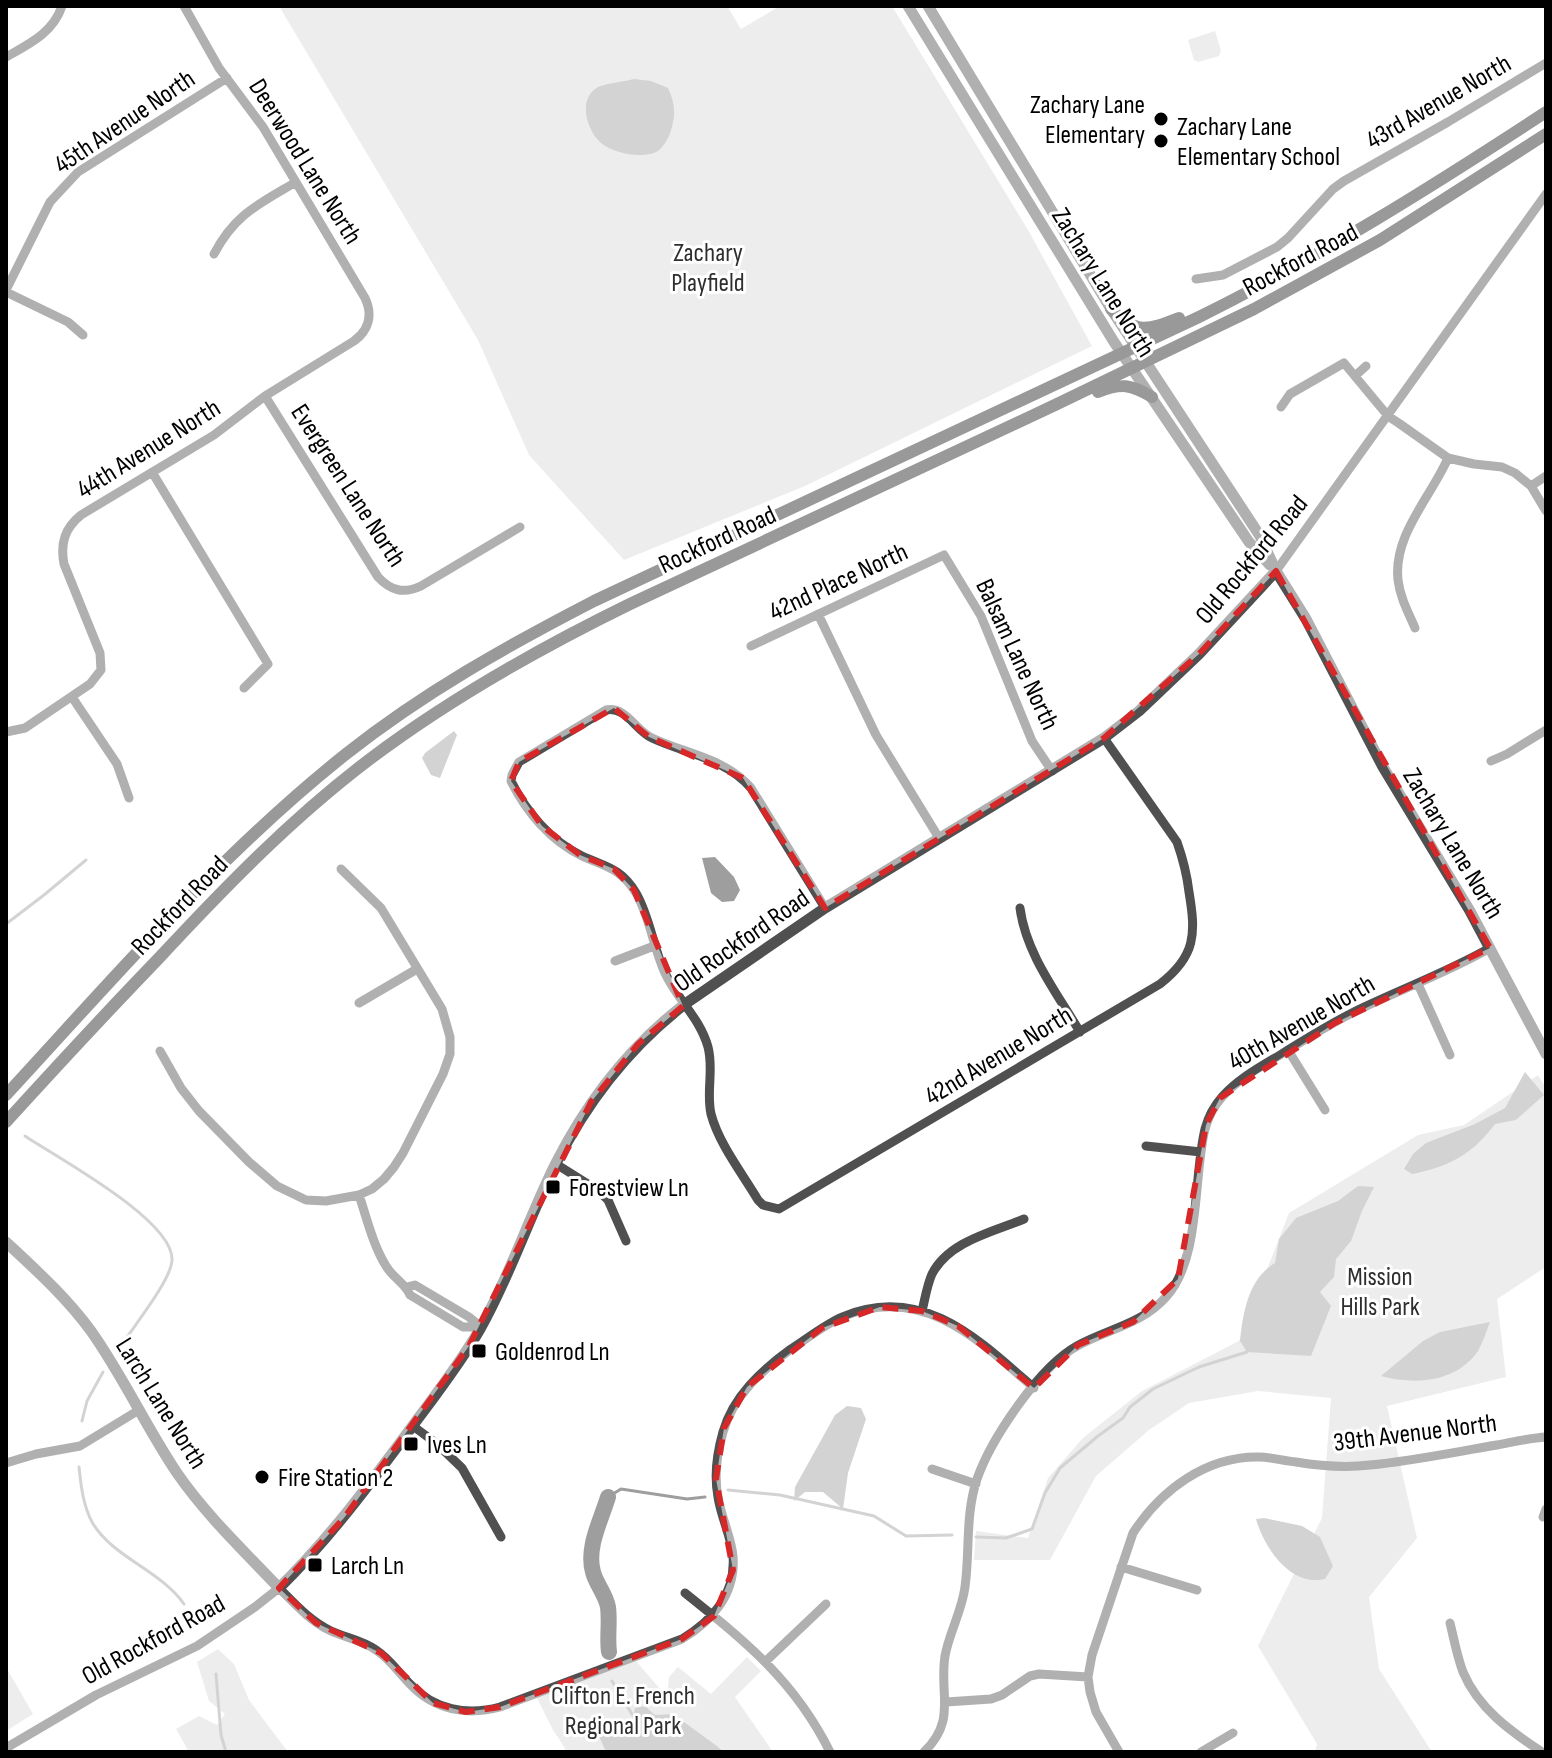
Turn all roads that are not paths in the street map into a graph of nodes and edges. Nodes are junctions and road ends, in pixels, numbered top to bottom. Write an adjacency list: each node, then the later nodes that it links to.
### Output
1 (62, 6): 5 (street)
2 (184, 6): 7 (street, Deerwood Lane North)
3 (908, 6): 20 (street, Zachary Lane North)
4 (928, 6): 16 (street, Zachary Lane North)
5 (6, 57)
6 (1546, 63): 13 (street, 43rd Avenue North)
7 (227, 78): 10 (street, Deerwood Lane North); 14 (street, 45th Avenue North)
8 (1546, 112): 15 (main road, Rockford Road)
9 (1546, 134): 21 (main road, Rockford Road)
10 (296, 182): 12 (street); 18 (street, Deerwood Lane North)
11 (1546, 194): 28 (street, Old Rockford Road)
12 (214, 254)
13 (1196, 279)
14 (6, 291): 17 (street)
15 (1228, 303): 16 (main road); 19 (main road, Rockford Road)
16 (1111, 309): 19 (street, Zachary Lane North)
17 (83, 335)
18 (354, 341): 25 (street, 44th Avenue North)
19 (1136, 346): 20 (main road, Rockford Road); 21 (street, Zachary Lane North)
20 (1121, 353): 23 (street, Zachary Lane North); 67 (main road, Rockford Road)
21 (1147, 362): 23 (main road, Rockford Road); 33 (street, Zachary Lane North)
22 (1366, 366): 24 (street)
23 (1132, 368): 26 (street, Zachary Lane North); 29 (main road, Rockford Road)
24 (1355, 376): 27 (street); 28 (street)
25 (265, 396): 31 (street, 44th Avenue North); 37 (street, Evergreen Lane North)
26 (1152, 397): 29 (main road); 35 (street, Zachary Lane North)
27 (1281, 407)
28 (1388, 416): 30 (street); 39 (street, Old Rockford Road)
29 (996, 432): 69 (main road, Rockford Road)
30 (1448, 458): 34 (street); 41 (street)
31 (152, 472): 43 (street); 44 (street, 44th Avenue North)
32 (1546, 476): 34 (street)
33 (1227, 484): 35 (street); 39 (street, Zachary Lane North)
34 (1531, 486): 36 (street)
35 (1215, 492): 39 (street, Zachary Lane North)
36 (1546, 511)
37 (520, 527)
38 (944, 555): 40 (street, 42nd Place North); 49 (street, Balsam Lane North)
39 (1276, 571): 47 (street, Old Rockford Road); 56 (street, Zachary Lane North)
40 (818, 614): 42 (street, 42nd Place North); 51 (street)
41 (1415, 628)
42 (751, 646)
43 (244, 688)
44 (72, 697): 46 (street, 44th Avenue North); 50 (street)
45 (1546, 730): 48 (street)
46 (6, 732)
47 (1104, 738): 49 (street, Old Rockford Road); 62 (street, 42nd Avenue North)
48 (1491, 761)
49 (1052, 771): 51 (street, Old Rockford Road)
50 (129, 798)
51 (939, 838): 53 (street, Old Rockford Road)
52 (341, 869): 58 (street)
53 (825, 908): 55 (street); 61 (street, Old Rockford Road)
54 (1020, 908): 62 (street)
55 (654, 946): 57 (street); 61 (street)
56 (1490, 948): 59 (street, 40th Avenue North); 65 (street, Zachary Lane North)
57 (615, 961)
58 (417, 969): 60 (street); 73 (street)
59 (1418, 984): 63 (street, 40th Avenue North); 66 (street)
60 (359, 1003)
61 (685, 1004): 62 (street, 42nd Avenue North); 72 (street, Old Rockford Road)
62 (1080, 1032)
63 (1288, 1050): 68 (street); 71 (street, 40th Avenue North)
64 (160, 1051): 73 (street)
65 (1546, 1054)
66 (1450, 1055)
67 (6, 1095)
68 (1325, 1110)
69 (6, 1122)
70 (1146, 1146): 71 (street)
71 (1201, 1152): 79 (street, 40th Avenue North)
72 (556, 1164): 75 (street); 78 (street, Old Rockford Road)
73 (359, 1195): 78 (street)
74 (1024, 1219): 77 (street)
75 (626, 1241)
76 (6, 1242): 80 (street, Larch Lane North)
77 (922, 1311): 79 (street); 92 (street)
78 (481, 1327): 81 (street, Old Rockford Road)
79 (1034, 1388): 85 (street, 40th Avenue North)
80 (139, 1410): 83 (street); 88 (street, Larch Lane North)
81 (413, 1426): 86 (street); 88 (street, Old Rockford Road)
82 (1546, 1437): 87 (street, 39th Avenue North)
83 (6, 1463)
84 (932, 1469): 85 (street)
85 (976, 1484): 96 (street, 40th Avenue North)
86 (501, 1537)
87 (1121, 1567): 89 (street); 95 (street, 39th Avenue North)
88 (279, 1588): 92 (street); 98 (street, Old Rockford Road)
89 (1197, 1590)
90 (685, 1593): 92 (street)
91 (826, 1604): 94 (street)
92 (714, 1616): 94 (street)
93 (1450, 1623): 103 (street)
94 (766, 1661): 99 (street)
95 (1088, 1677): 96 (street); 101 (street)
96 (946, 1702): 100 (street, 40th Avenue North)
97 (1233, 1733): 102 (street)
98 (6, 1748)
99 (830, 1752)
100 (924, 1752)
101 (1119, 1752)
102 (1201, 1752)
103 (1542, 1752)

